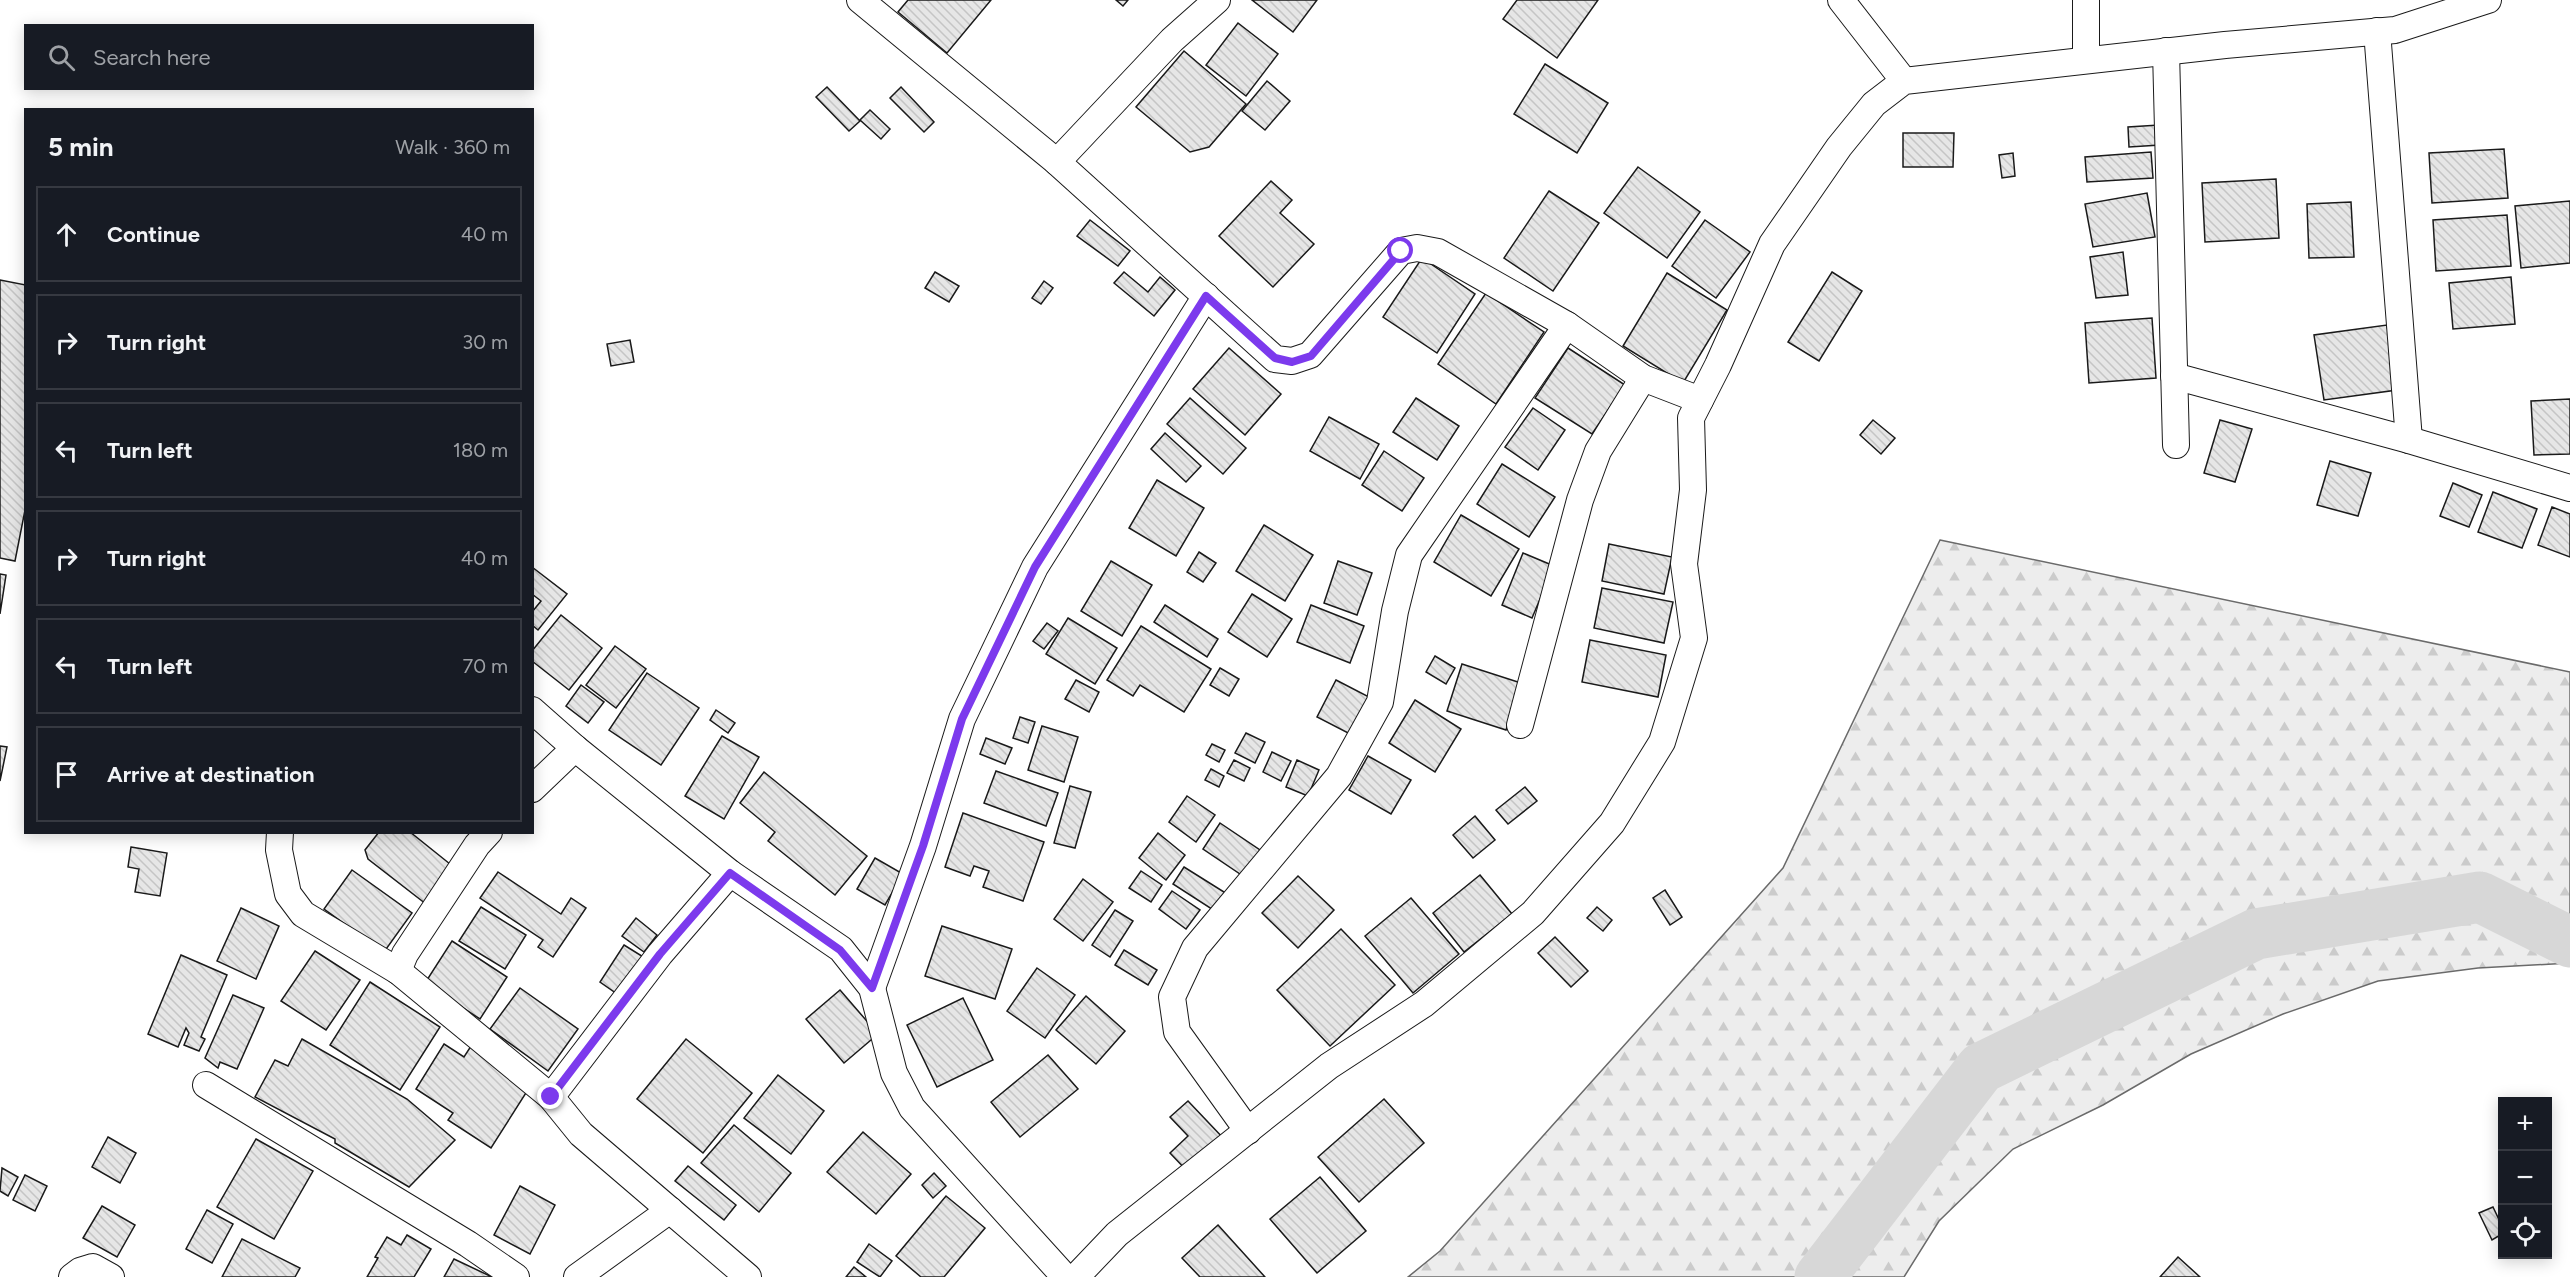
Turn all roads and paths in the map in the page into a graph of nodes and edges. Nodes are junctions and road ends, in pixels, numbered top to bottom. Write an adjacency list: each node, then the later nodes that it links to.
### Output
1 (860, 0): 10 (street)
2 (1217, 0): 10 (street)
3 (1841, 0): 9 (street)
4 (2086, 0): 8 (street)
5 (2488, 0): 6 (street)
6 (2377, 31): 7 (street); 16 (street)
7 (2166, 51): 8 (street); 13 (street)
8 (2086, 60): 9 (street)
9 (1904, 81): 15 (street)
10 (1057, 162): 11 (street)
11 (1206, 296): 12 (street); 27 (street)
12 (1567, 325): 14 (street); 30 (street)
13 (2174, 376): 16 (street); 17 (street)
14 (1643, 378): 15 (street); 20 (street)
15 (1700, 400): 30 (street)
16 (2409, 441): 18 (street)
17 (2176, 445)
18 (2570, 488)
19 (534, 712): 21 (street)
20 (1520, 724)
21 (575, 748): 22 (street); 25 (street)
22 (534, 787)
23 (280, 834): 26 (street)
24 (487, 834): 26 (street)
25 (730, 873): 27 (street); 29 (street)
26 (398, 971): 29 (street)
27 (872, 988): 37 (street)
28 (206, 1085): 34 (street)
29 (551, 1097): 31 (street)
30 (1248, 1131): 38 (street)
31 (670, 1210): 35 (street); 36 (street)
32 (72, 1277): 33 (street)
33 (111, 1277)
34 (516, 1277)
35 (577, 1277)
36 (748, 1277)
37 (1065, 1277)
38 (1076, 1277)

